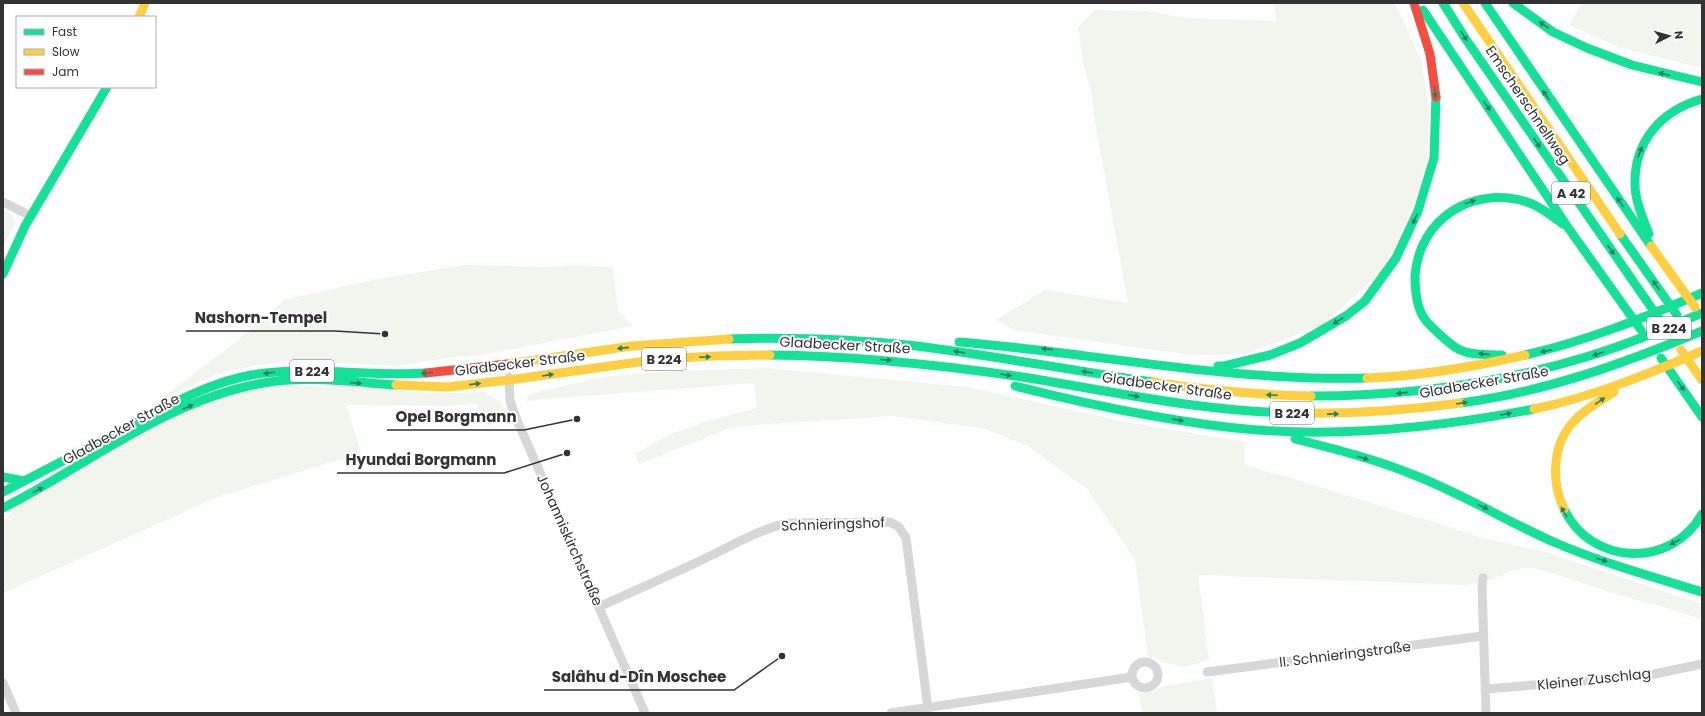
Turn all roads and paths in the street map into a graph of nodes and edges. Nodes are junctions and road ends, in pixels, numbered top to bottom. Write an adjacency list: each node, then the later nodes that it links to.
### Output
1 (145, 3): 8 (main road)
2 (1414, 3): 25 (main road, one-way to 25)
3 (1419, 3): 14 (main road, one-way to 14)
4 (1443, 3): 29 (main road, Emscherschnellweg / A 42, one-way to 29)
5 (1463, 3): 22 (main road, Emscherschnellweg / A 42, one-way to 5)
6 (1485, 3): 15 (main road, one-way to 6)
7 (1513, 3): 9 (main road, one-way to 7)
8 (139, 16)
9 (1702, 82)
10 (106, 88): 13 (main road)
11 (1702, 99): 15 (main road, one-way to 11)
12 (3, 202): 13 (street)
13 (30, 216): 16 (main road)
14 (1569, 229): 23 (main road, one-way to 14); 30 (main road, one-way to 30)
15 (1659, 256): 19 (main road)
16 (3, 274)
17 (1702, 293): 23 (main road, one-way to 23)
18 (1702, 313): 21 (main road, Gladbecker Straße / B 224, one-way to 21)
19 (1702, 317)
20 (1702, 331): 26 (main road, Gladbecker Straße / B 224, one-way to 20)
21 (874, 342): 24 (main road, Gladbecker Straße / B 224, one-way to 24); 25 (main road, one-way to 21)
22 (1702, 352): 28 (main road)
23 (1522, 356): 25 (main road)
24 (507, 364): 27 (street, Johanniskirchstraße); 35 (main road, Gladbecker Straße / B 224, one-way to 35)
25 (1155, 364)
26 (939, 365): 27 (main road, Gladbecker Straße / B 224, one-way to 26); 33 (main road, one-way to 33)
27 (509, 380): 37 (main road, Gladbecker Straße / B 224, one-way to 27); 42 (street, Johanniskirchstraße)
28 (1631, 380): 33 (main road, one-way to 28); 39 (main road, one-way to 28)
29 (1702, 380)
30 (1694, 404): 31 (main road); 32 (main road)
31 (1702, 417)
32 (1702, 429)
33 (1258, 430): 41 (main road, one-way to 41)
34 (3, 477): 35 (main road)
35 (24, 481): 36 (main road, Gladbecker Straße / B 224)
36 (3, 492)
37 (5, 507): 38 (main road)
38 (3, 514)
39 (1702, 514)
40 (1483, 578): 43 (street)
41 (1702, 592)
42 (599, 607): 49 (street, Schnieringshof); 51 (street, Johanniskirchstraße)
43 (1483, 636): 45 (street, II. Schnieringstraße); 48 (street)
44 (1702, 664): 48 (street, Kleiner Zuschlag)
45 (1207, 672)
46 (1132, 677): 49 (street)
47 (3, 683): 50 (street)
48 (1485, 689): 53 (street)
49 (928, 708): 52 (street)
50 (16, 713)
51 (646, 713)
52 (891, 713)
53 (1486, 713)

